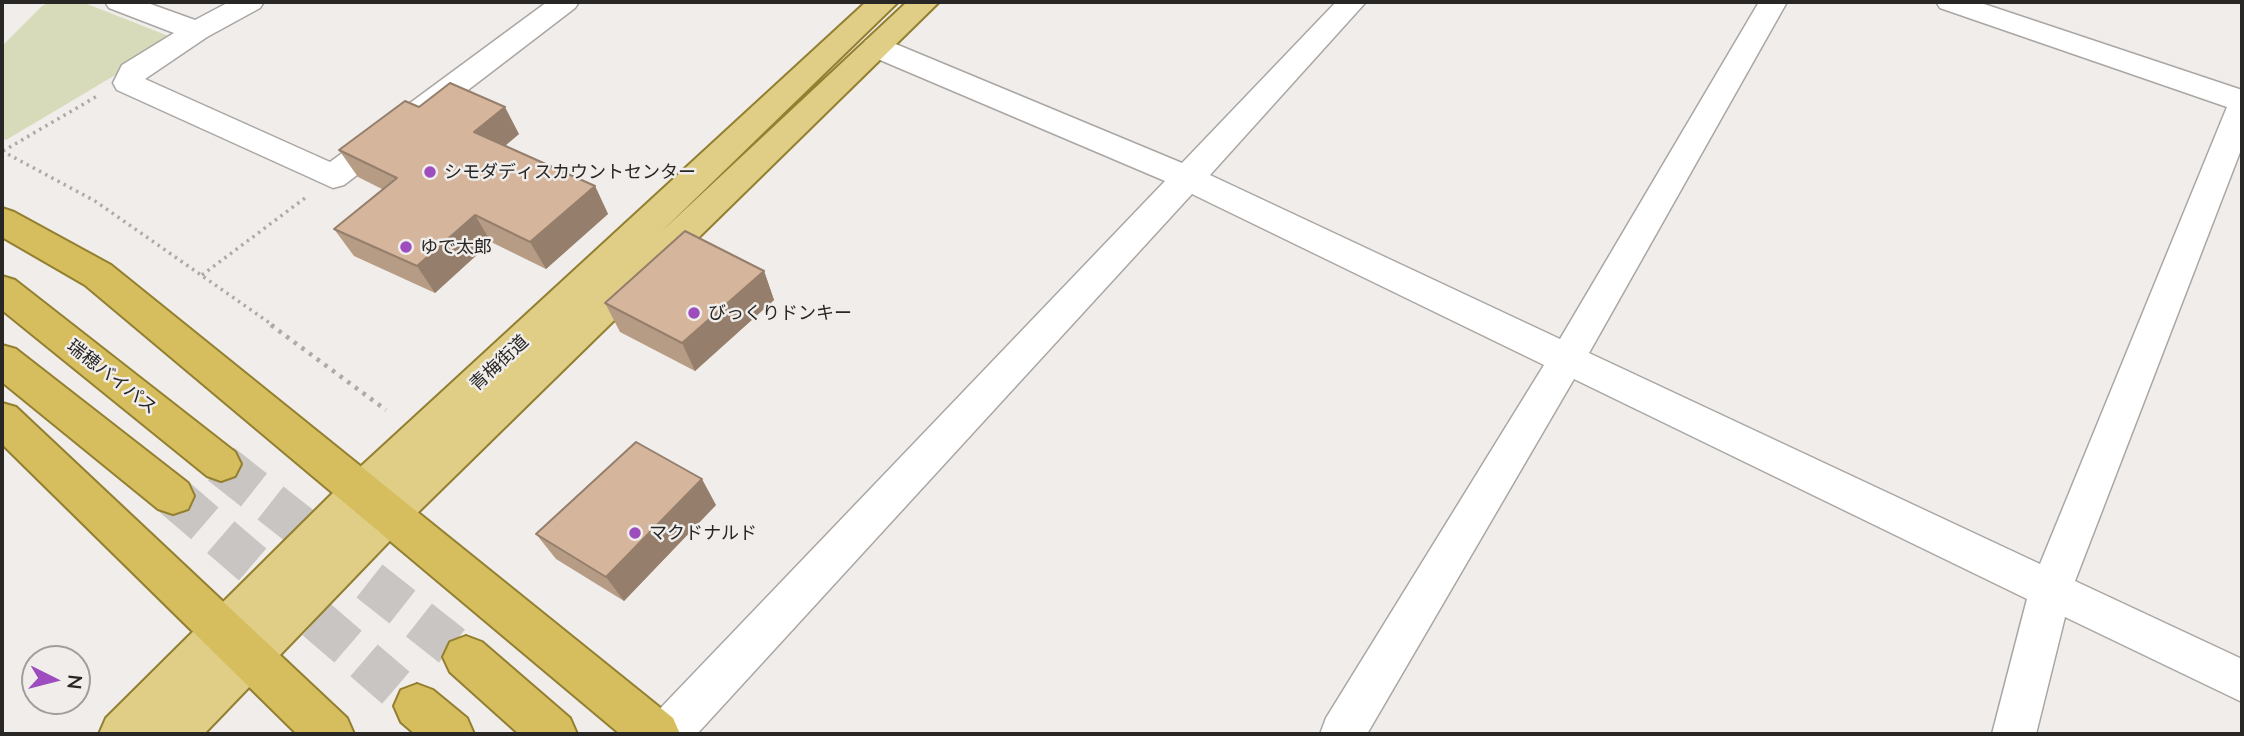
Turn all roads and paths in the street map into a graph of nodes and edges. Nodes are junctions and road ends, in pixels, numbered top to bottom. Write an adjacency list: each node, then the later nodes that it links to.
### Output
1 (119, 2): 9 (street)
2 (250, 2): 9 (street)
3 (565, 2): 15 (street)
4 (883, 2): 26 (main road, 青梅街道)
5 (924, 2): 10 (main road, 青梅街道)
6 (1352, 2): 16 (street)
7 (1773, 2): 20 (street)
8 (1950, 2): 12 (street)
9 (197, 31): 11 (street)
10 (876, 47): 16 (street); 26 (main road, 青梅街道)
11 (131, 76): 14 (path); 15 (street)
12 (2242, 100)
13 (2242, 108): 27 (street)
14 (2, 151): 18 (path)
15 (333, 177): 18 (path)
16 (1188, 178): 20 (street); 36 (street)
17 (2, 221): 26 (highway)
18 (202, 275): 22 (path)
19 (2, 290): 24 (highway, 瑞穂バイパス)
20 (1567, 359): 27 (street); 37 (street)
21 (2, 360): 25 (highway)
22 (386, 410)
23 (2, 419): 28 (highway)
24 (221, 464)
25 (173, 496)
26 (375, 503): 28 (main road, 青梅街道); 35 (highway)
27 (2051, 589): 30 (street); 38 (street)
28 (237, 643): 31 (main road, 青梅街道); 32 (main road, 青梅街道); 33 (highway)
29 (466, 657): 34 (highway)
30 (2242, 681)
31 (123, 734)
32 (173, 734)
33 (330, 734)
34 (553, 734)
35 (656, 734)
36 (667, 734)
37 (1342, 734)
38 (2014, 734)

